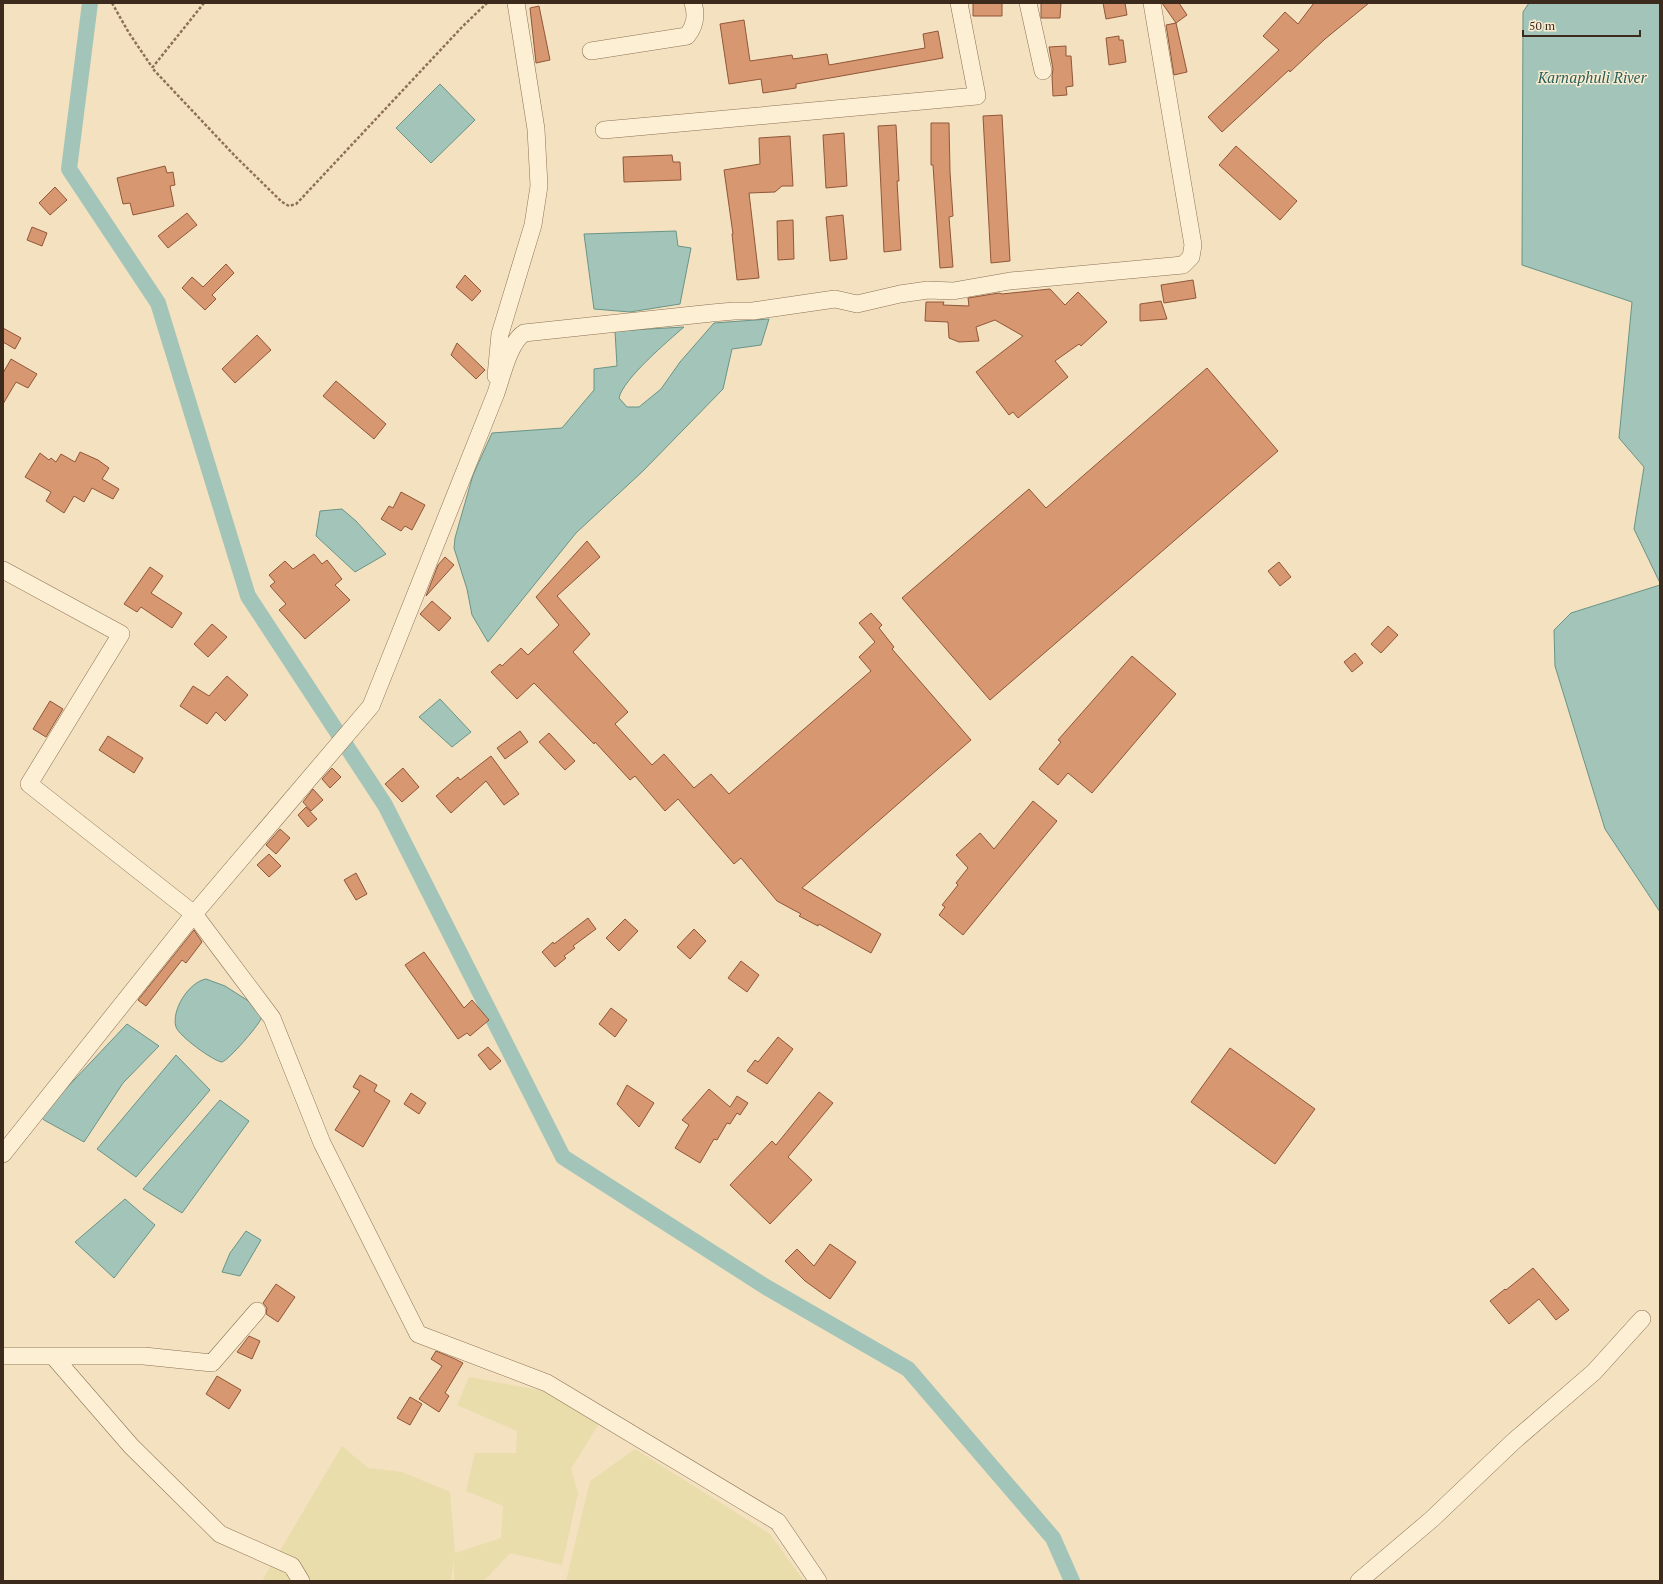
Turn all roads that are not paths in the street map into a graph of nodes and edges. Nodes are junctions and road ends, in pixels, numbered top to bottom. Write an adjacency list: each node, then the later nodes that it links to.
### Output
1 (516, 3): 9 (street)
2 (694, 3): 6 (street)
3 (959, 3): 8 (street)
4 (1028, 3): 7 (street)
5 (1152, 3): 9 (street)
6 (591, 51)
7 (1043, 71)
8 (604, 130)
9 (496, 393): 11 (street)
10 (3, 570): 11 (street)
11 (194, 914): 12 (street); 18 (street)
12 (3, 1154)
13 (257, 1311): 16 (street)
14 (1642, 1319): 19 (street)
15 (3, 1356): 16 (street)
16 (53, 1356): 17 (street)
17 (300, 1581)
18 (818, 1581)
19 (1359, 1581)

